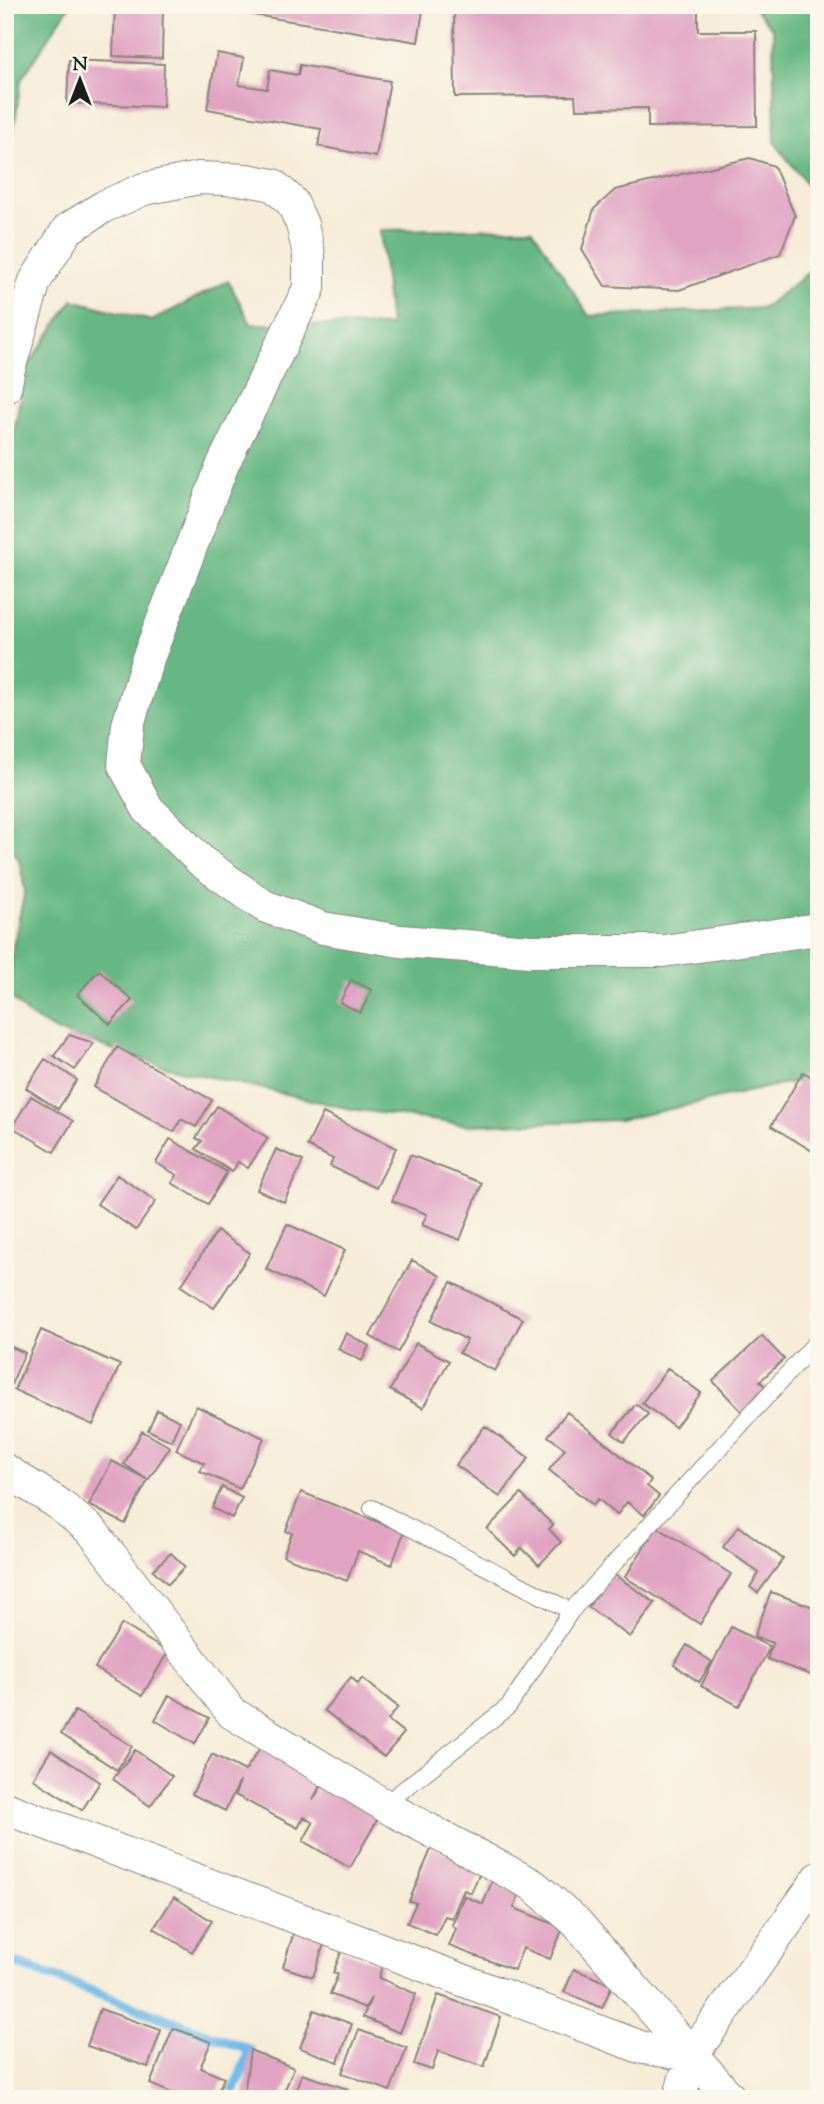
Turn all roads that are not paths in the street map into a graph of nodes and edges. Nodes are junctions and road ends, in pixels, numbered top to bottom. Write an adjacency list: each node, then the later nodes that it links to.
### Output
1 (5, 388): 2 (street)
2 (819, 929)
3 (819, 1339): 6 (lane)
4 (5, 1470): 7 (street)
5 (372, 1508): 6 (lane)
6 (571, 1611): 7 (lane)
7 (384, 1805): 10 (street)
8 (5, 1808): 10 (street)
9 (819, 1878): 10 (street)
10 (692, 2054): 11 (street); 12 (street)
11 (679, 2099)
12 (731, 2099)

